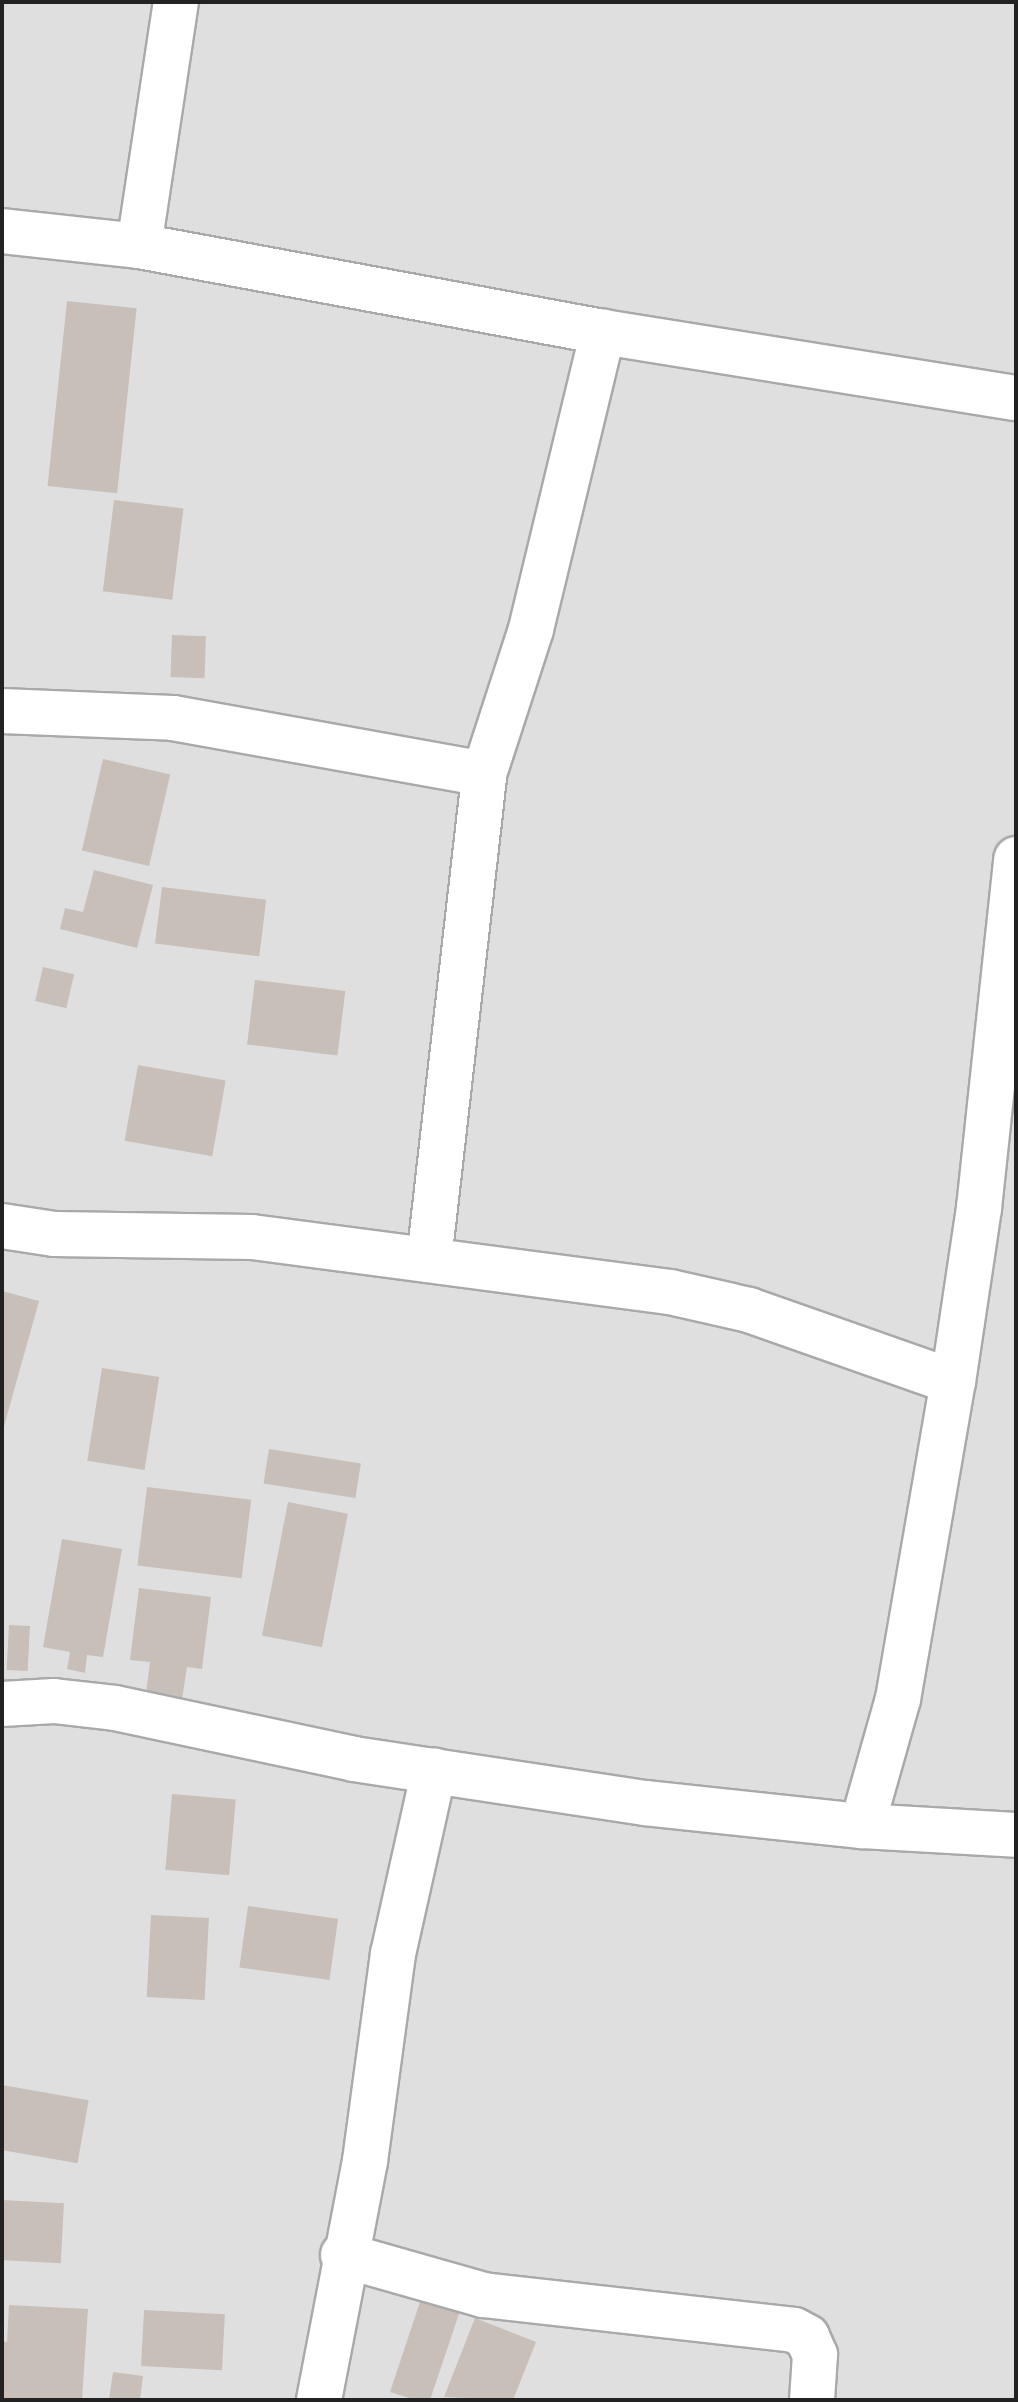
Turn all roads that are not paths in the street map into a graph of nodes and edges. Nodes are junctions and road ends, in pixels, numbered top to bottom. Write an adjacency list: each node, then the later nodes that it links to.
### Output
1 (176, 2): 3 (street)
2 (2, 231): 3 (street)
3 (139, 246): 4 (street)
4 (603, 332): 5 (street); 7 (street)
5 (1016, 398)
6 (2, 711): 7 (street)
7 (484, 774): 10 (street)
8 (1016, 859): 11 (street)
9 (2, 1226): 10 (street)
10 (429, 1260): 11 (street)
11 (953, 1382): 14 (street)
12 (2, 1704): 13 (street)
13 (434, 1771): 14 (street); 16 (street)
14 (862, 1826): 15 (street)
15 (1016, 1835)
16 (343, 2255): 17 (street); 18 (street)
17 (319, 2400)
18 (812, 2400)

